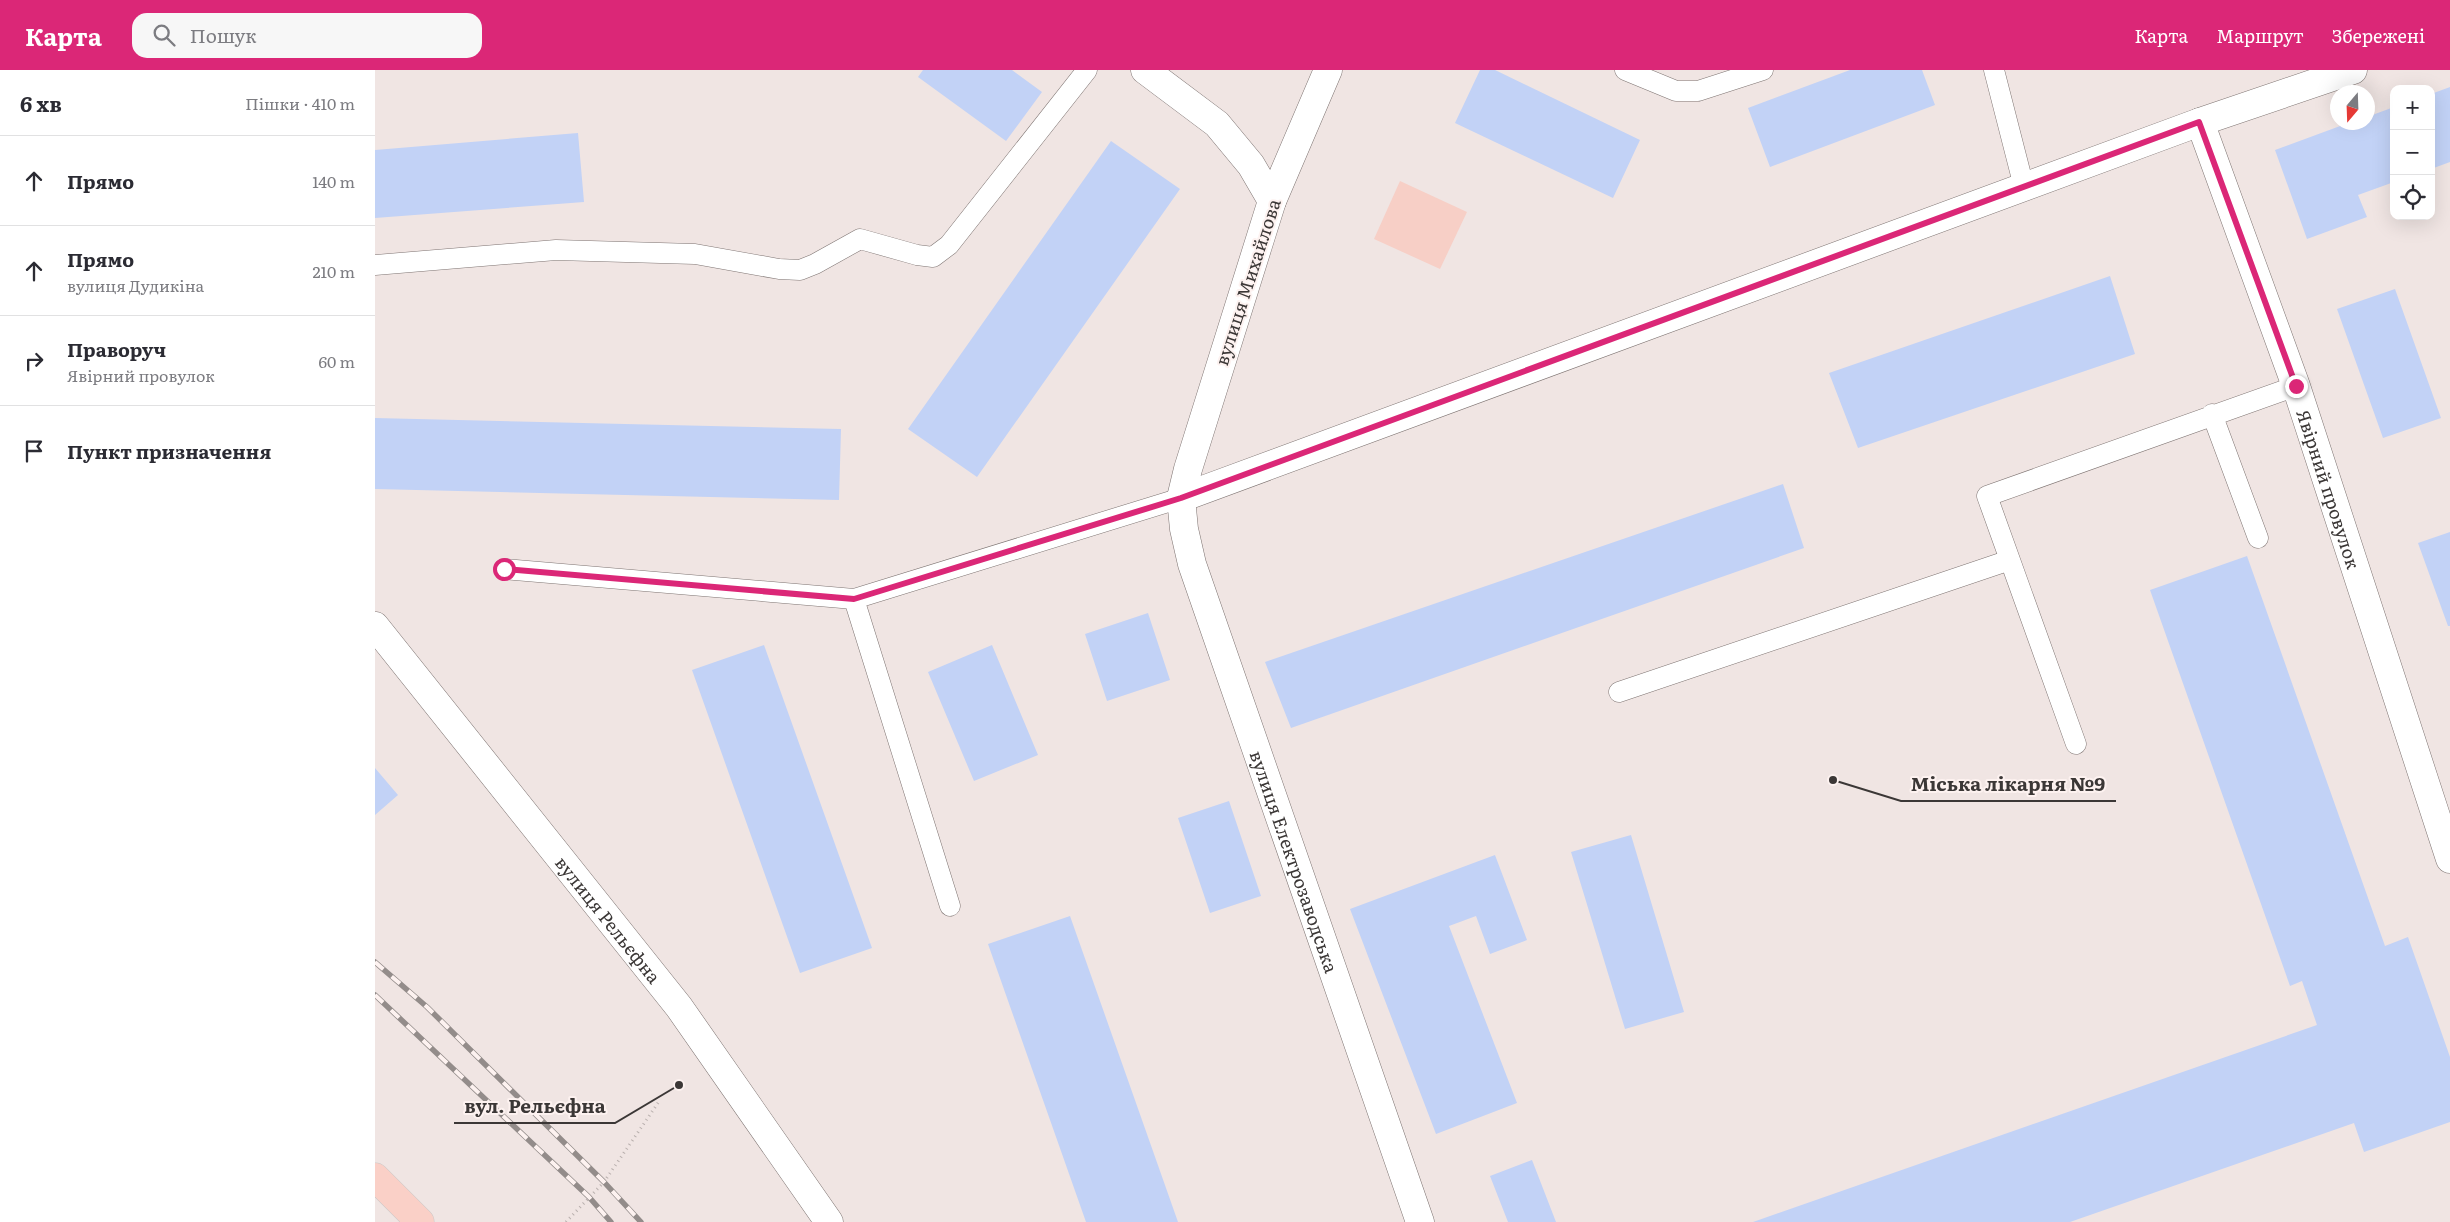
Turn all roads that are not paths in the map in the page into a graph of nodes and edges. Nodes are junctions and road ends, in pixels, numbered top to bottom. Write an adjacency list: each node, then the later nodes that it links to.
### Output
1 (1087, 70): 11 (lane)
2 (1145, 70): 10 (street)
3 (1329, 70): 10 (street, вулиця Михайлова)
4 (1625, 70): 5 (lane)
5 (1763, 70)
6 (1994, 70): 9 (lane)
7 (2353, 70): 8 (street)
8 (2199, 122): 9 (street); 12 (street, Явірний провулок)
9 (2024, 187): 14 (street)
10 (1273, 201): 14 (street, вулиця Михайлова)
11 (375, 265)
12 (2296, 386): 13 (lane); 22 (street, Явірний провулок)
13 (2212, 414): 15 (lane); 16 (lane)
14 (1181, 498): 18 (lane); 27 (street, вулиця Електрозаводська)
15 (2258, 538)
16 (2010, 560): 20 (lane); 21 (lane)
17 (504, 569): 18 (lane)
18 (854, 599): 23 (lane)
19 (375, 626): 26 (street, вулиця Рельєфна)
20 (1619, 692)
21 (2077, 744)
22 (2450, 859)
23 (950, 906)
24 (375, 1177): 25 (main road)
25 (420, 1222)
26 (829, 1222)
27 (1420, 1222)

